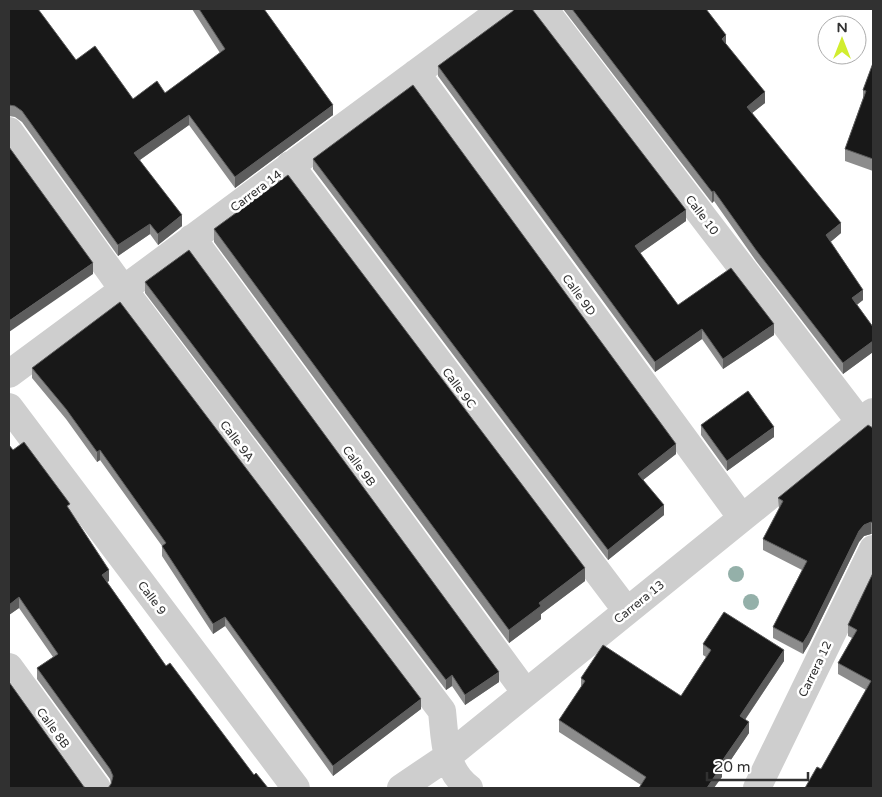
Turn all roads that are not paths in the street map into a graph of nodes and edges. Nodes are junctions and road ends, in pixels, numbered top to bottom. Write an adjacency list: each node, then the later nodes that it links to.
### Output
1 (503, 9): 3 (street, Carrera 14)
2 (544, 9): 10 (street, Calle 10)
3 (416, 73): 5 (street, Carrera 14); 11 (street, Calle 9D)
4 (9, 131): 7 (street, Calle 9A)
5 (290, 166): 6 (street, Carrera 14); 13 (street, Calle 9C)
6 (192, 238): 7 (street, Carrera 14); 15 (street, Calle 9B)
7 (123, 289): 8 (street, Carrera 14); 16 (street, Calle 9A)
8 (9, 374)
9 (9, 407): 18 (street, Calle 9)
10 (867, 417): 11 (street, Carrera 13)
11 (742, 518): 13 (street, Carrera 13)
12 (873, 549): 21 (street, Carrera 12)
13 (627, 611): 15 (street, Carrera 13)
14 (9, 668): 17 (street, Calle 8B)
15 (526, 693): 16 (street, Carrera 13)
16 (447, 758): 19 (street, Carrera 13); 20 (street)
17 (97, 788)
18 (296, 788)
19 (401, 788)
20 (468, 788)
21 (757, 788)

